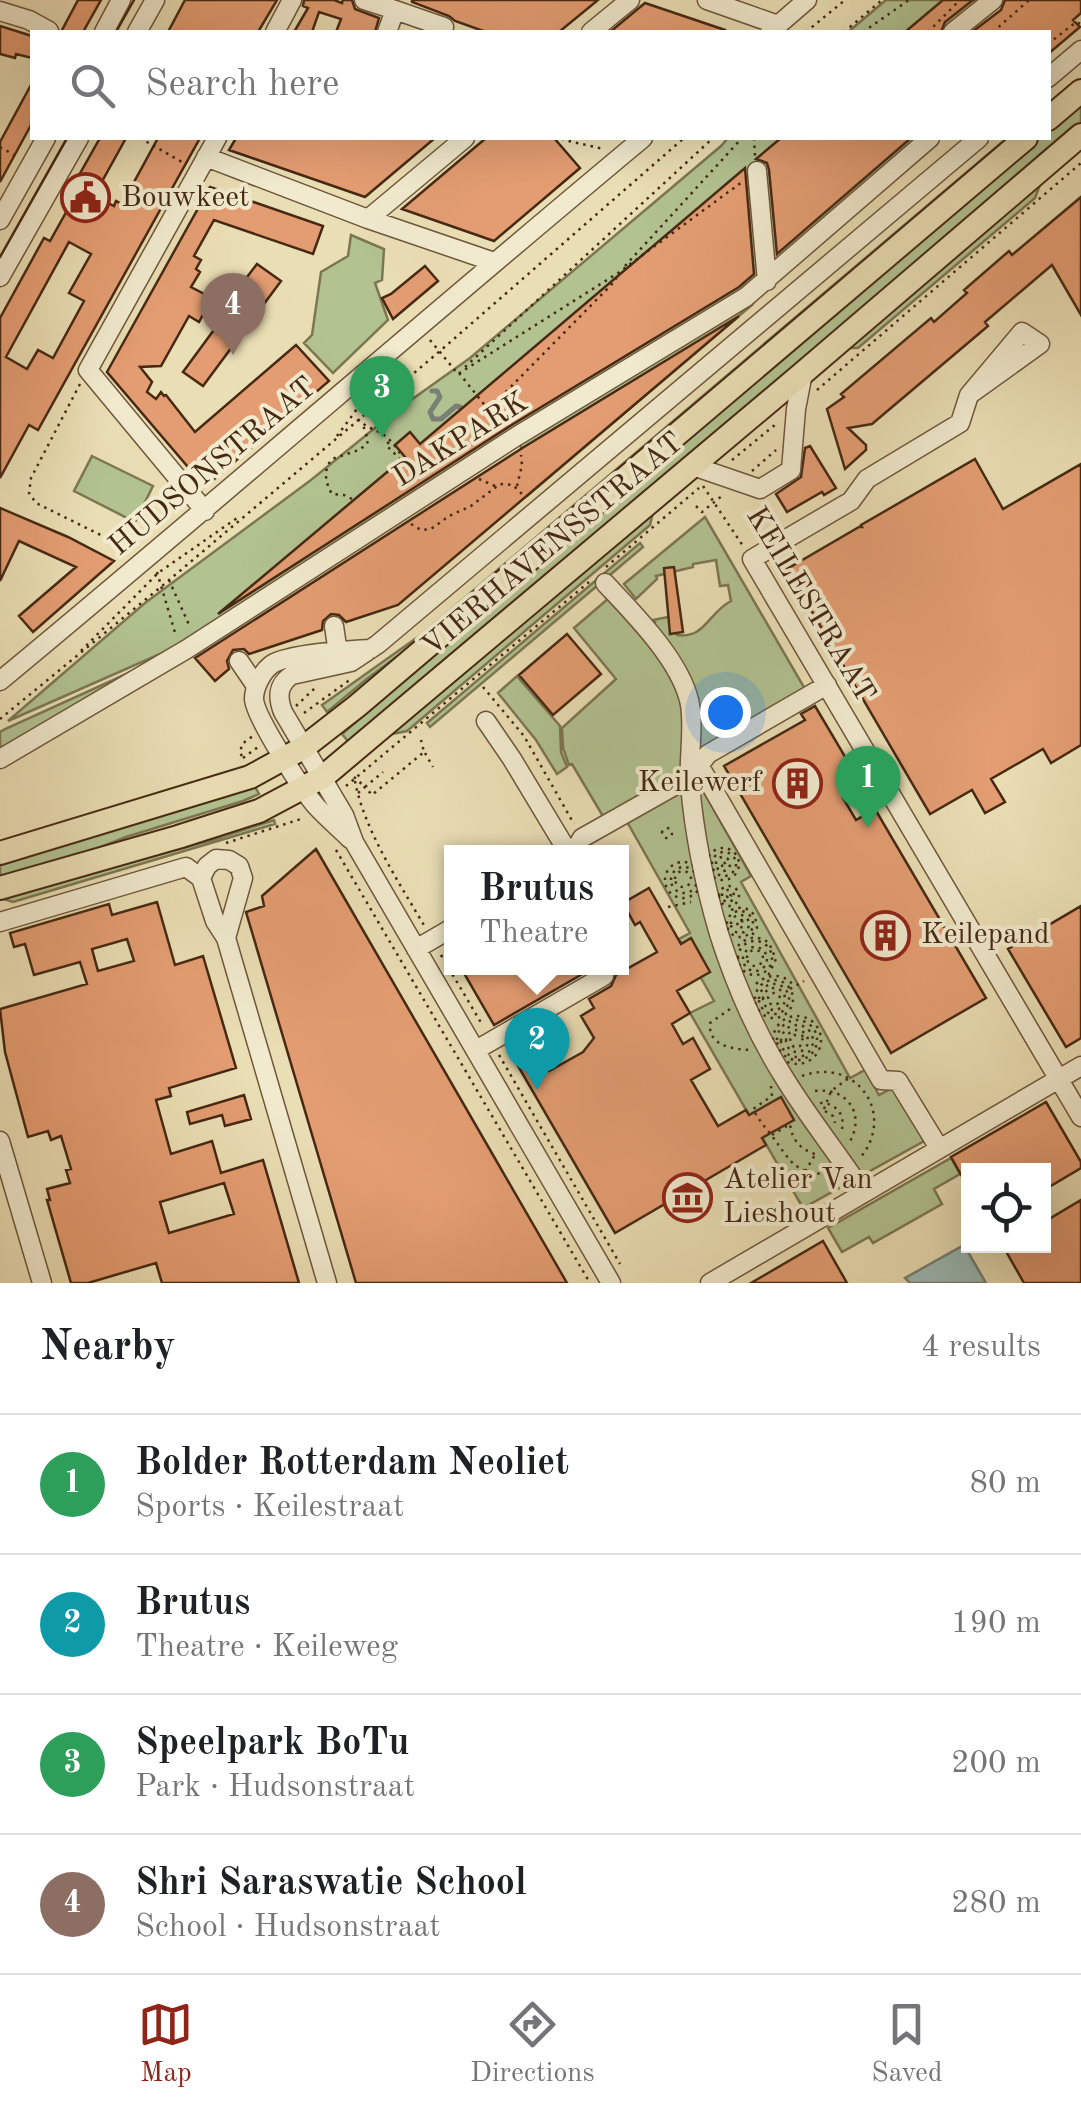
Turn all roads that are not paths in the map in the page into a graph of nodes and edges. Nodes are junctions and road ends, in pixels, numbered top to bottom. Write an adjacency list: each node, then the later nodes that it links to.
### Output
1 (121, 0): 13 (street)
2 (155, 0): 14 (street)
3 (292, 0): 15 (street)
4 (364, 0): 9 (street)
5 (630, 0): 18 (street)
6 (807, 0): 11 (street)
7 (993, 0): 19 (street)
8 (715, 1): 11 (street)
9 (395, 10): 16 (street); 17 (street)
10 (0, 11): 12 (street)
11 (774, 29)
12 (47, 30)
13 (105, 30)
14 (138, 30)
15 (275, 30)
16 (389, 30)
17 (446, 30)
18 (593, 30)
19 (956, 30)
20 (1081, 50): 21 (street)
21 (1051, 75)
22 (1081, 91): 23 (main road)
23 (1051, 116)
24 (1081, 136): 40 (main road, VIERHAVENSSTRAAT)
25 (45, 140): 36 (street)
26 (78, 140): 38 (street)
27 (216, 140): 33 (street)
28 (463, 140): 35 (street)
29 (641, 140): 37 (street, HUDSONSTRAAT)
30 (928, 140): 39 (street, DAKPARK)
31 (977, 140): 46 (street, VIERHAVENSSTRAAT)
32 (1024, 140): 52 (main road, VIERHAVENSSTRAAT)
33 (202, 164): 35 (street); 43 (street)
34 (756, 171): 39 (street)
35 (368, 218): 37 (street)
36 (0, 220)
37 (494, 262): 43 (street, HUDSONSTRAAT)
38 (0, 277)
39 (768, 281): 53 (street, DAKPARK)
40 (803, 374): 42 (main road, VIERHAVENSSTRAAT); 42 (street)
41 (968, 395): 49 (street, KEILESTRAAT)
42 (697, 476): 55 (main road, VIERHAVENSSTRAAT)
43 (205, 510): 48 (street, HUDSONSTRAAT)
44 (605, 583): 54 (street)
45 (334, 626): 46 (street)
46 (339, 658): 50 (street, VIERHAVENSSTRAAT); 52 (street, VIERHAVENSSTRAAT)
47 (238, 662): 50 (street)
48 (0, 682)
49 (827, 685): 54 (street); 70 (street, KEILESTRAAT)
50 (256, 686): 52 (street)
51 (486, 721): 56 (street)
52 (295, 754): 55 (street); 58 (main road, VIERHAVENSSTRAAT)
53 (0, 759)
54 (695, 771): 57 (street); 73 (street); 74 (street)
55 (313, 784): 60 (main road, VIERHAVENSSTRAAT); 66 (street)
56 (572, 845)
57 (579, 845)
58 (0, 853)
59 (201, 878): 62 (street); 65 (street); 65 (street)
60 (0, 888)
61 (0, 906): 62 (street)
62 (33, 913): 63 (street)
63 (0, 922)
64 (444, 932): 66 (street)
65 (226, 938): 76 (street)
66 (416, 948): 68 (street)
67 (604, 976): 68 (street)
68 (476, 1050): 77 (street)
69 (1081, 1066): 70 (street)
70 (1060, 1078): 71 (street, KEILESTRAAT); 73 (street)
71 (1081, 1117)
72 (0, 1142): 75 (street)
73 (940, 1148): 74 (street)
74 (863, 1192): 78 (street)
75 (42, 1283)
76 (327, 1283)
77 (611, 1283)
78 (710, 1283)

